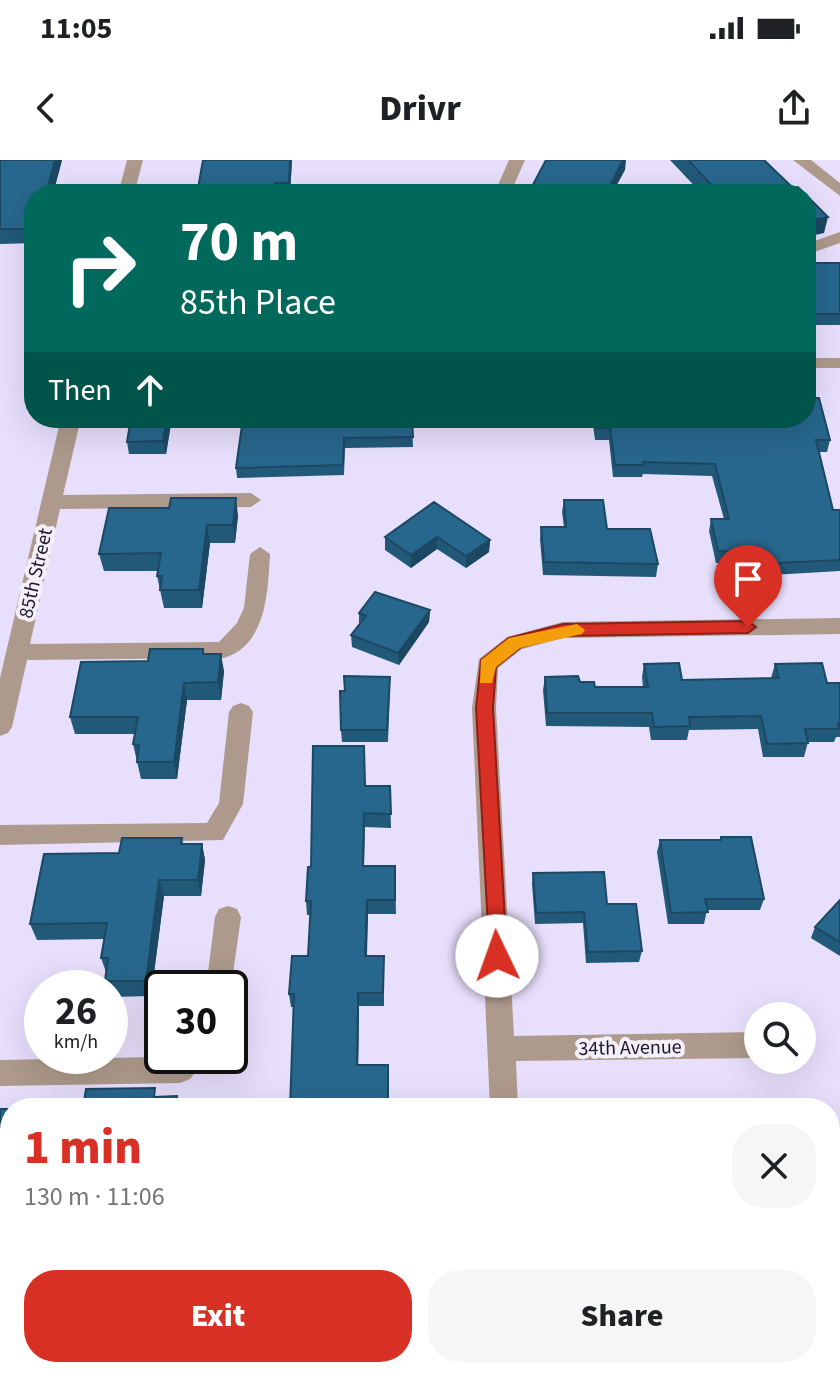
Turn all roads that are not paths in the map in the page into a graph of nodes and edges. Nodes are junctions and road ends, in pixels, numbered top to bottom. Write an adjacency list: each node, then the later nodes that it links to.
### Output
1 (135, 160): 4 (street)
2 (517, 160): 5 (street)
3 (801, 160): 6 (street)
4 (129, 184)
5 (506, 184)
6 (840, 191)
7 (840, 237): 8 (street)
8 (816, 246)
9 (816, 363): 10 (street)
10 (840, 363)
11 (69, 428): 13 (street, 85th Street)
12 (251, 500): 13 (street)
13 (52, 502): 16 (street, 85th Street)
14 (260, 554): 16 (street)
15 (840, 626): 23 (street)
16 (17, 652): 18 (street, 85th Street)
17 (241, 712): 19 (street)
18 (0, 727)
19 (0, 835)
20 (228, 917): 21 (street)
21 (222, 970)
22 (744, 1045): 23 (street, 34th Avenue)
23 (502, 1049): 26 (street)
24 (144, 1071): 25 (street)
25 (0, 1073)
26 (504, 1098)

